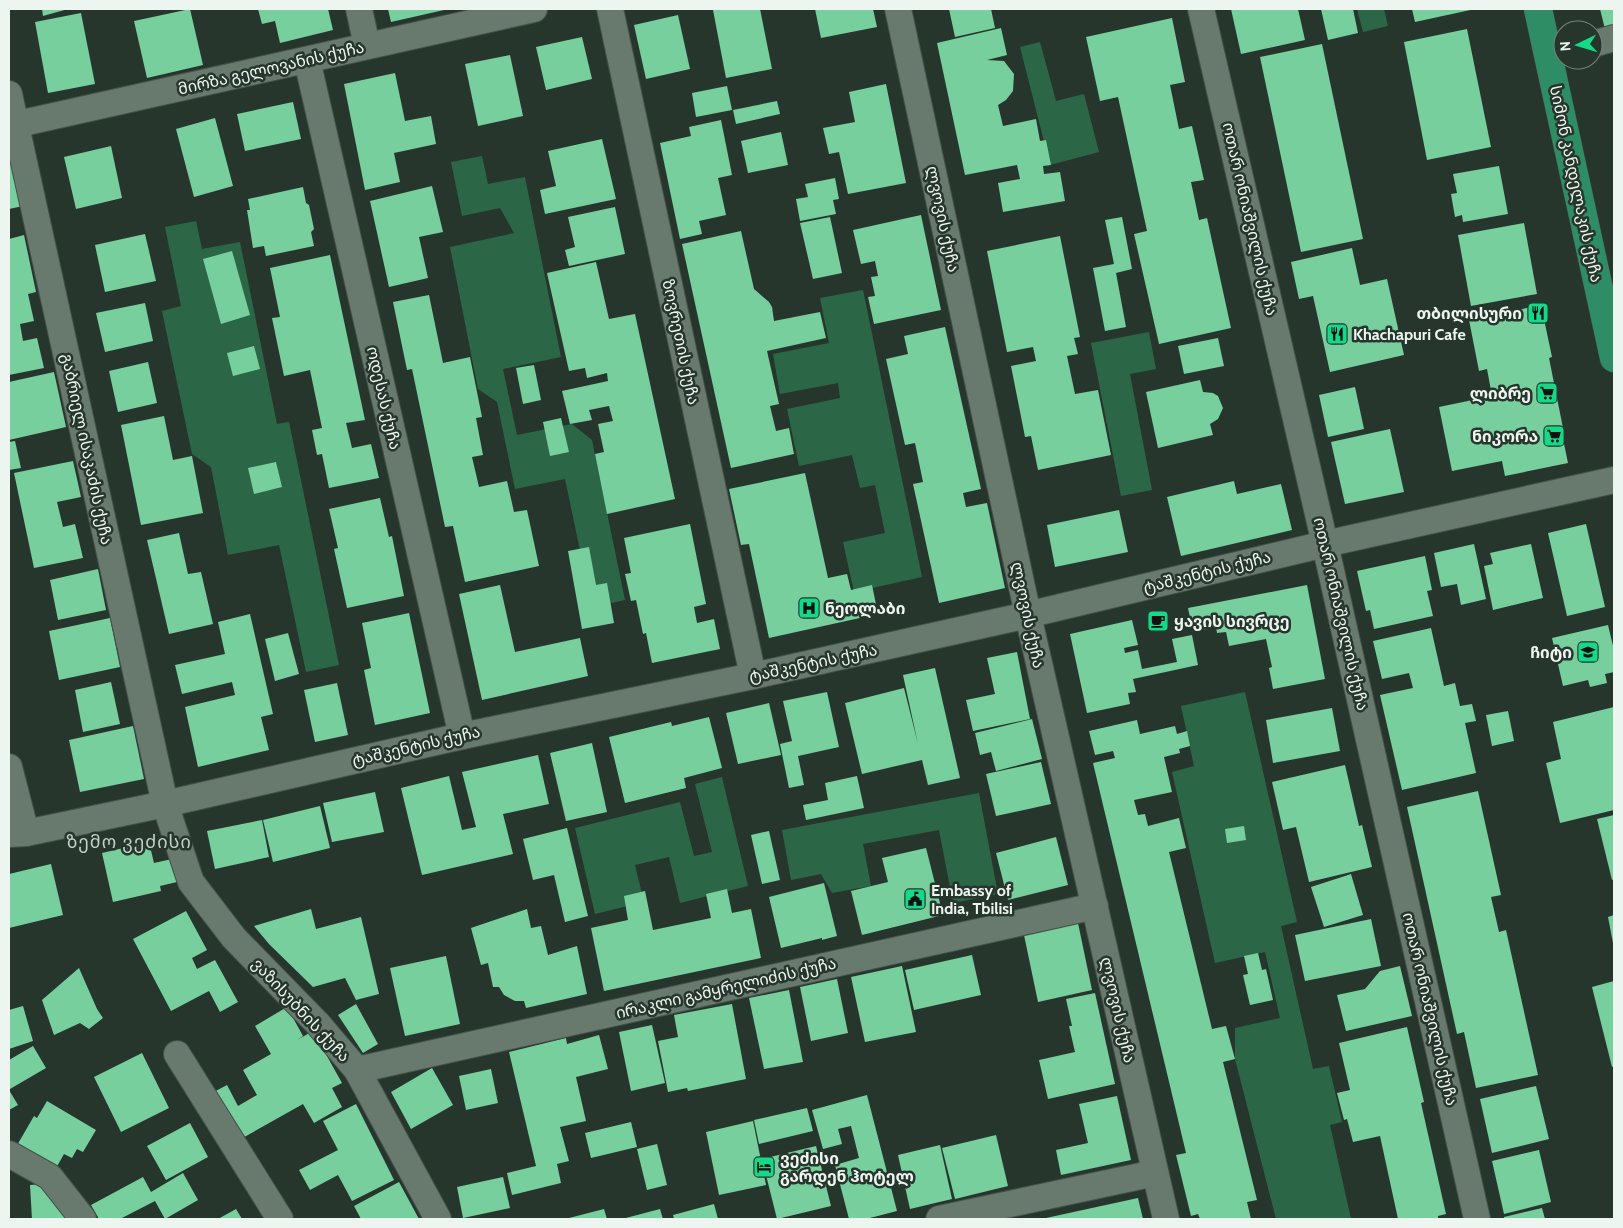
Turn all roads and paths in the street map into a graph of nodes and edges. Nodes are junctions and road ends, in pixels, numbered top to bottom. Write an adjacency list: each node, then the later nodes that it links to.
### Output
1 (359, 9): 7 (street)
2 (534, 9): 7 (street, მირზა გელოვანის ქუჩა)
3 (610, 9): 18 (street, ზოვრეთის ქუჩა)
4 (898, 9): 17 (street, ლვოვის ქუჩა)
5 (1201, 9): 16 (street, ოთარ ონიაშვილის ქუჩა)
6 (1538, 9): 8 (main road, სიმონ კანდელაკის ქუჩა)
7 (367, 46): 9 (street, მირზა გელოვანის ქუჩა)
8 (1553, 46)
9 (307, 60): 12 (street, მირზა გელოვანის ქუჩა); 19 (street, ოდესას ქუჩა)
10 (1560, 70): 13 (main road, სიმონ კანდელაკის ქუჩა)
11 (9, 94): 12 (street, გაბრიელ ისაკაძის ქუჩა)
12 (12, 126): 21 (street, გაბრიელ ისაკაძის ქუჩა)
13 (1608, 297): 14 (main road, სიმონ კანდელაკის ქუჩა)
14 (1614, 354)
15 (1614, 480): 16 (street, ტაშკენტის ქუჩა)
16 (1325, 544): 17 (street, ტაშკენტის ქუჩა); 33 (street, ოთარ ონიაშვილის ქუჩა)
17 (1028, 615): 18 (street, ტაშკენტის ქუჩა); 23 (street, ლვოვის ქუჩა)
18 (753, 676): 19 (street, ტაშკენტის ქუჩა)
19 (462, 736): 21 (street, ტაშკენტის ქუჩა)
20 (9, 767): 22 (street)
21 (165, 804): 22 (street, ტაშკენტის ქუჩა); 25 (street, ვაზისუბნის ქუჩა)
22 (17, 833)
23 (1095, 906): 25 (street, ირაკლი გამყრელიძის ქუჩა); 27 (street, ლვოვის ქუჩა)
24 (177, 1054): 29 (street)
25 (357, 1070): 30 (street, ვაზისუბნის ქუჩა)
26 (9, 1154): 28 (street)
27 (1155, 1173): 31 (street); 32 (street, ლვოვის ქუჩა)
28 (83, 1219)
29 (280, 1219)
30 (438, 1219)
31 (939, 1219)
32 (1166, 1219)
33 (1477, 1219)

